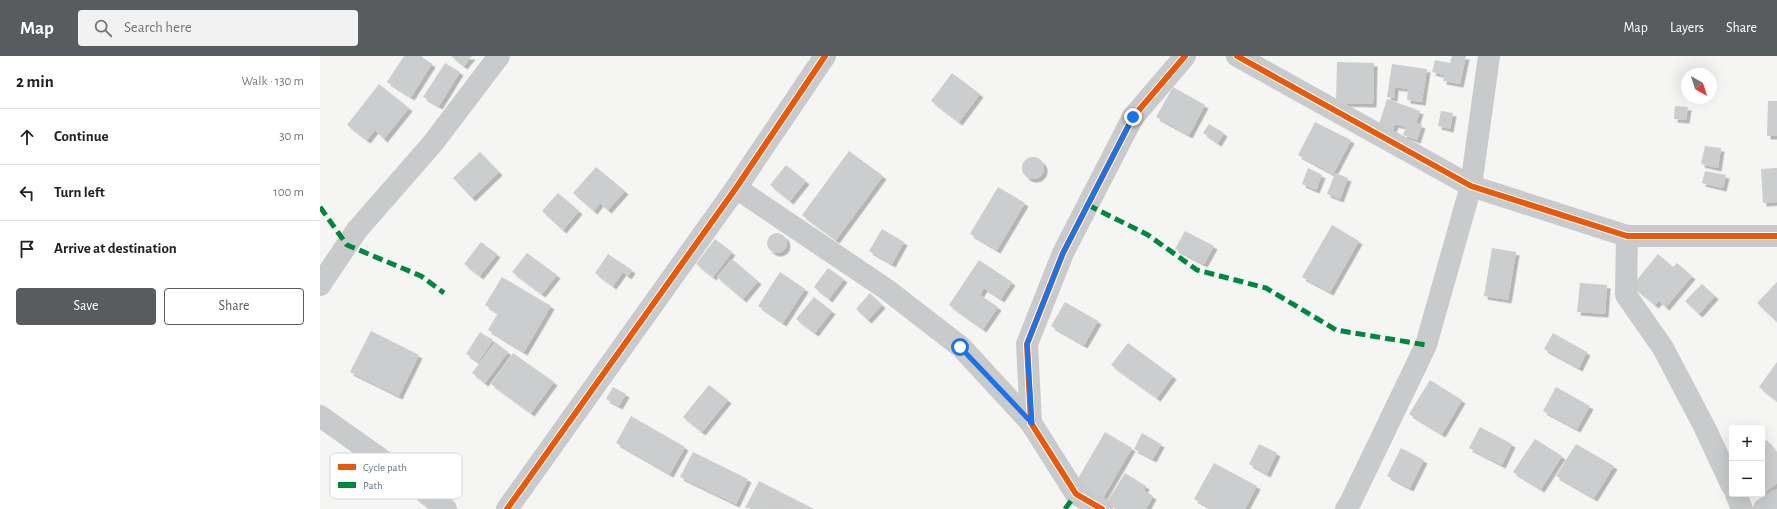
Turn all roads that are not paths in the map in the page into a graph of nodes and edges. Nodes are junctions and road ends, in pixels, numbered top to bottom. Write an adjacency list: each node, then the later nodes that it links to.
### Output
1 (499, 56): 10 (street)
2 (826, 56): 7 (street)
3 (1185, 56): 12 (street)
4 (1237, 56): 6 (street)
5 (1489, 56): 6 (street)
6 (1471, 186): 8 (street); 21 (street)
7 (736, 188): 12 (street); 19 (street)
8 (1627, 236): 9 (street); 14 (street)
9 (1777, 236)
10 (320, 285)
11 (320, 416): 13 (street)
12 (1032, 423): 20 (street)
13 (372, 453)
14 (1729, 480)
15 (1737, 497): 22 (street)
16 (433, 499): 18 (street)
17 (1777, 500): 23 (street)
18 (446, 509)
19 (507, 509)
20 (1102, 509)
21 (1346, 509)
22 (1742, 509)
23 (1764, 509)

